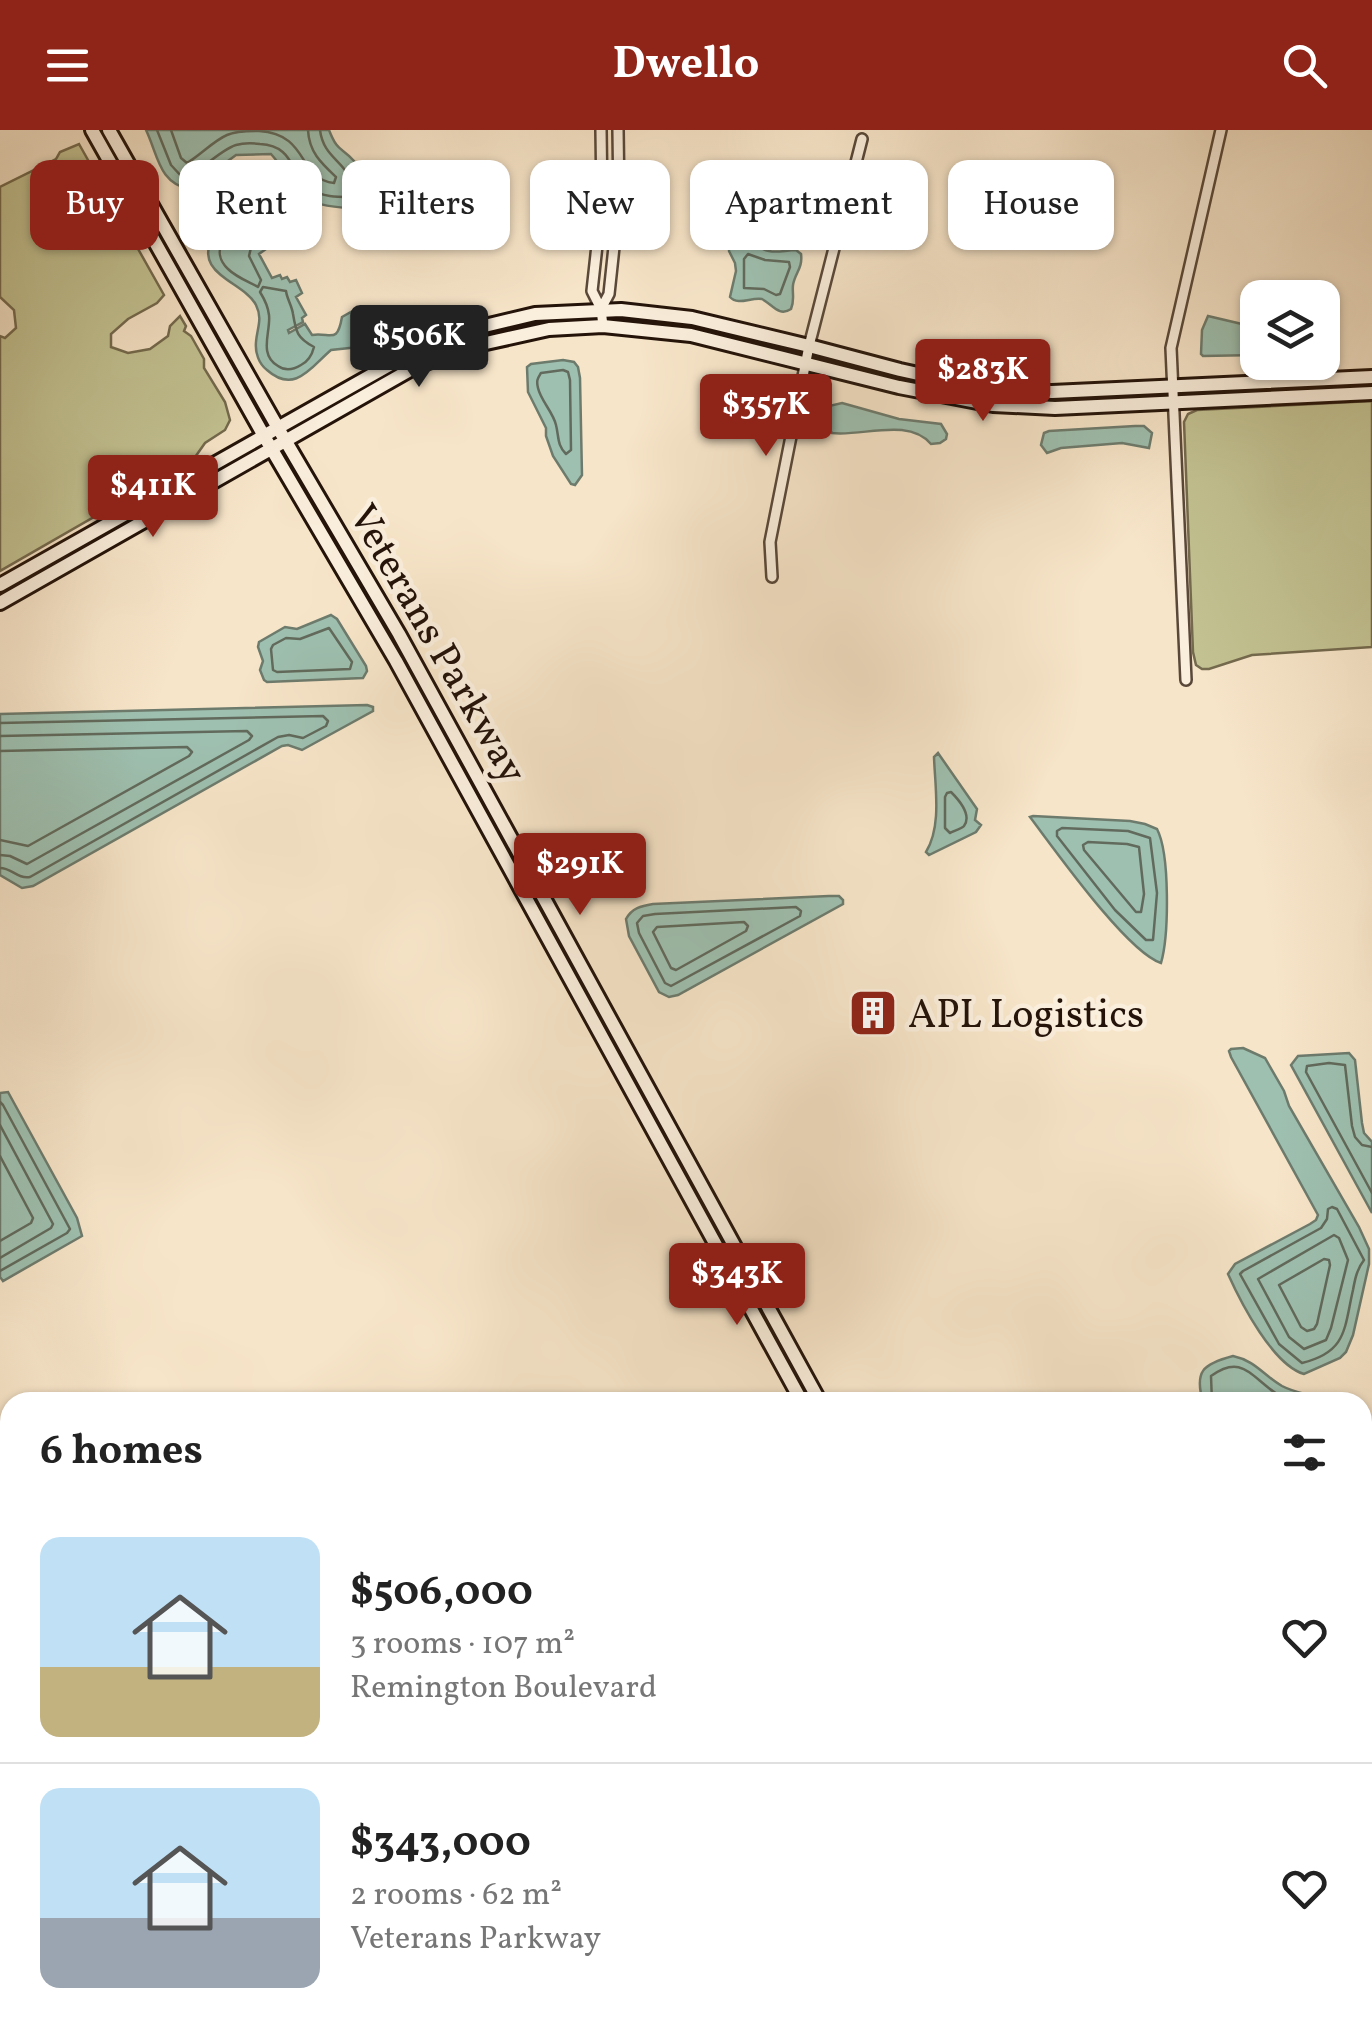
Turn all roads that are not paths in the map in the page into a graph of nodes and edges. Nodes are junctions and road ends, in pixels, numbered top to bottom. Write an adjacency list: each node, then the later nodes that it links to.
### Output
1 (92, 130): 16 (main road, Veterans Parkway)
2 (109, 130): 15 (main road, Veterans Parkway)
3 (601, 130): 7 (street)
4 (618, 130): 7 (street)
5 (1221, 130): 12 (street)
6 (862, 139): 9 (street)
7 (602, 310): 8 (street); 9 (main road); 15 (main road)
8 (602, 326): 10 (main road); 15 (main road)
9 (809, 346): 10 (street); 12 (main road)
10 (806, 364): 14 (main road); 17 (street)
11 (1372, 377): 12 (main road)
12 (1172, 385): 14 (street)
13 (1372, 393): 14 (main road)
14 (1173, 402): 20 (street)
15 (282, 434): 16 (main road); 22 (main road, Veterans Parkway)
16 (268, 442): 18 (main road); 19 (main road); 21 (main road, Veterans Parkway)
17 (772, 578)
18 (0, 586)
19 (0, 603)
20 (1186, 680)
21 (797, 1392)
22 (815, 1392)

